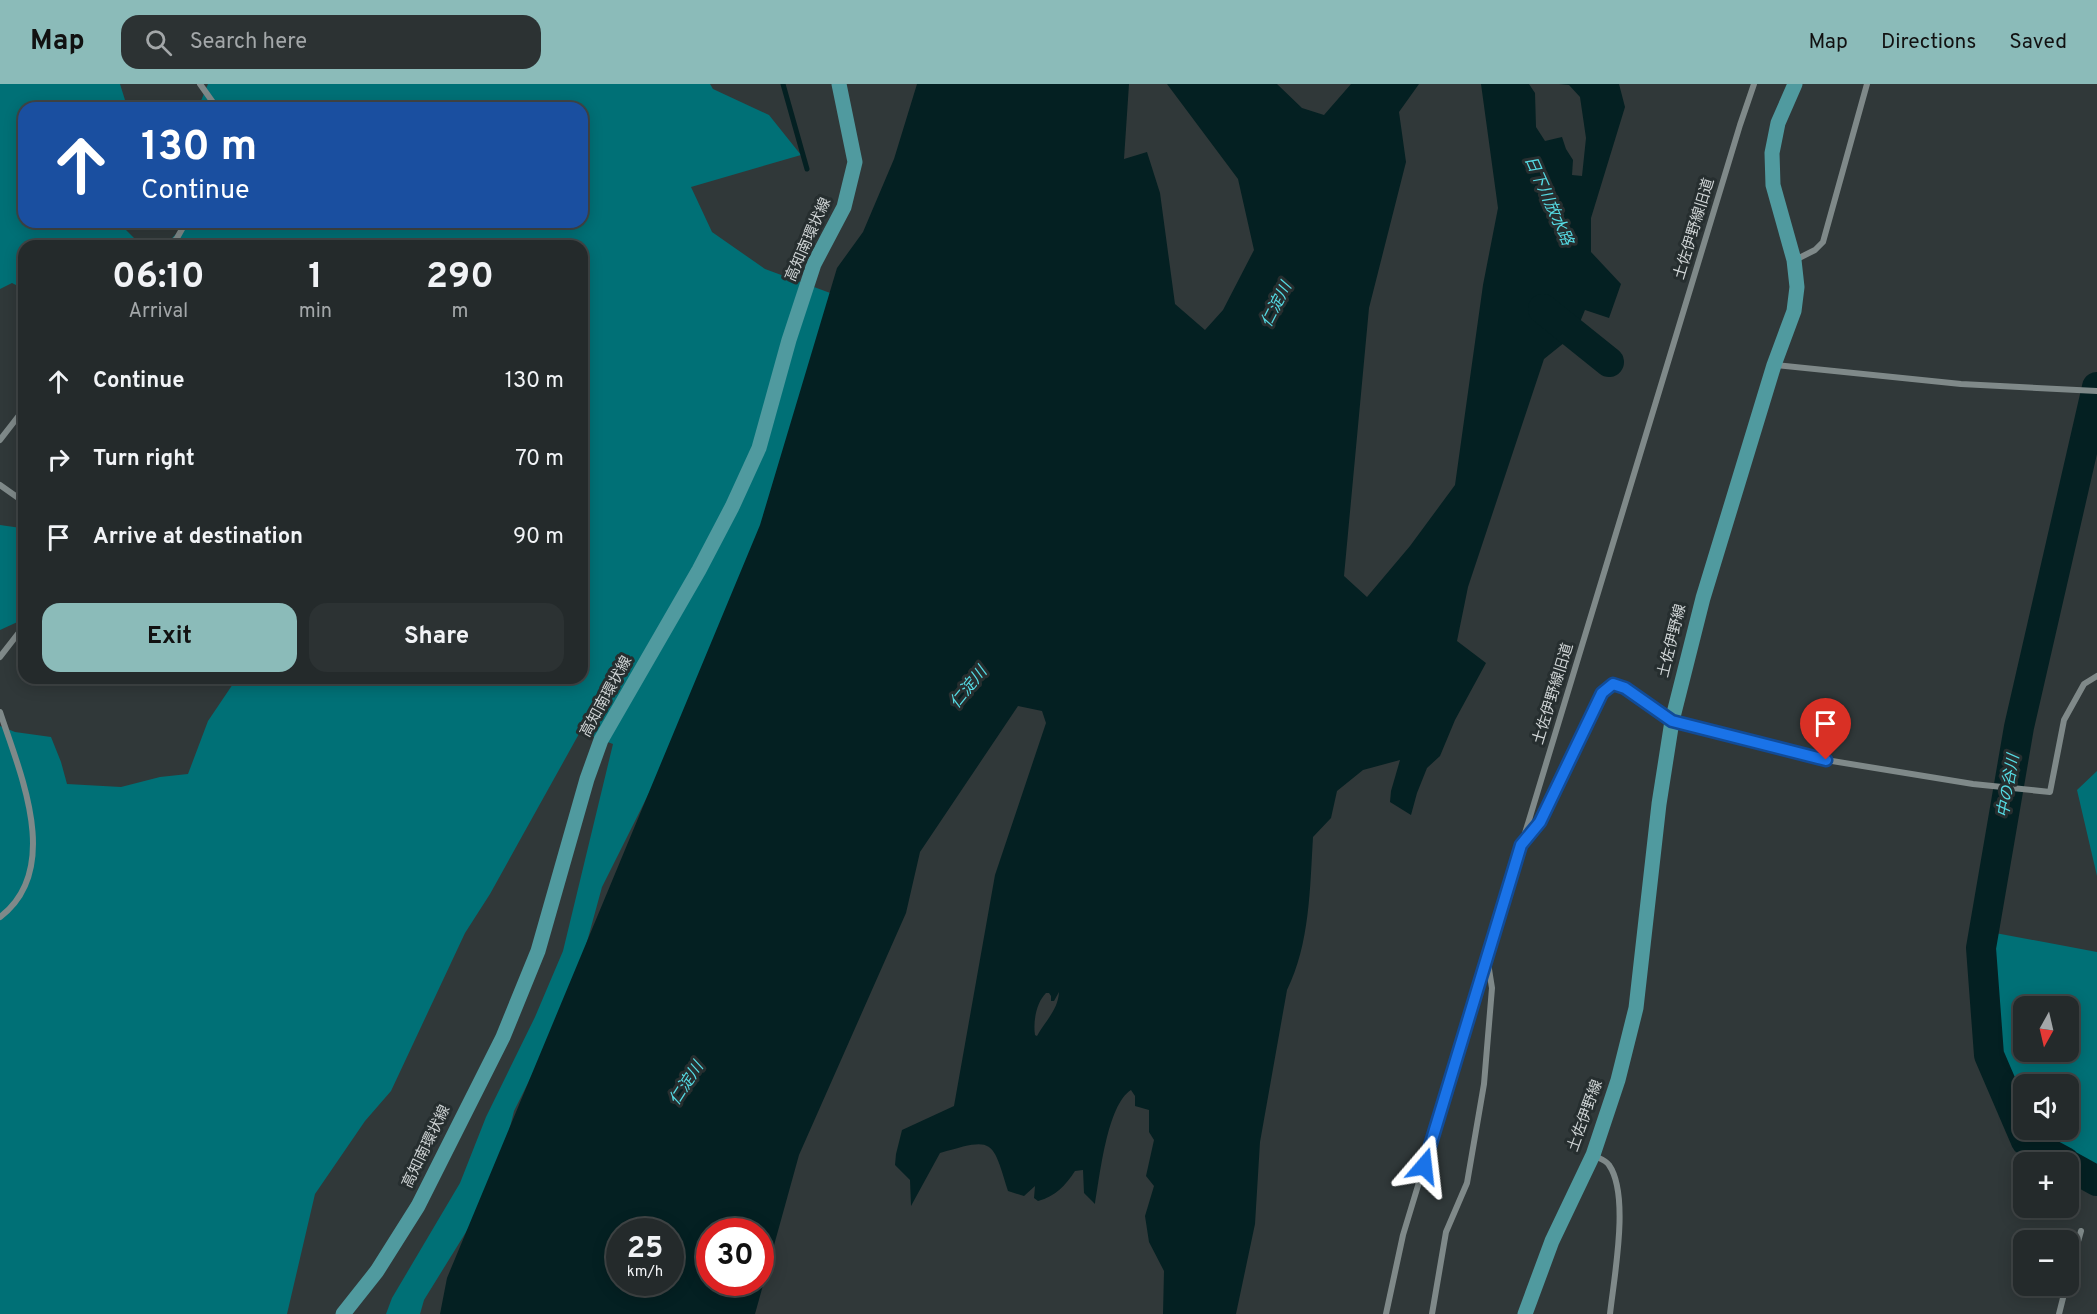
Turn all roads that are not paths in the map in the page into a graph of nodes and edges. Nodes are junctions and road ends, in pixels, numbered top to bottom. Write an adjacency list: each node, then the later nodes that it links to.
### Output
1 (200, 84): 6 (street)
2 (839, 84): 26 (main road, 高知南環状線)
3 (1754, 84): 19 (street, 土佐伊野線旧道)
4 (1795, 84): 7 (main road, 土佐伊野線)
5 (1867, 84): 7 (street)
6 (213, 102)
7 (1794, 260): 8 (main road, 土佐伊野線)
8 (1774, 365): 9 (street); 18 (main road, 土佐伊野線)
9 (2097, 391)
10 (18, 417): 11 (street)
11 (0, 440)
12 (0, 485): 13 (street)
13 (18, 498)
14 (18, 634): 15 (street)
15 (0, 657)
16 (2097, 676): 18 (street)
17 (0, 712): 20 (street)
18 (1672, 721): 19 (street); 22 (main road, 土佐伊野線)
19 (1521, 845): 21 (street, 土佐伊野線旧道)
20 (0, 916)
21 (1487, 960): 27 (street, 土佐伊野線旧道); 28 (street)
22 (1593, 1155): 29 (main road, 土佐伊野線); 30 (street)
23 (2081, 1231): 24 (street)
24 (2079, 1238)
25 (2064, 1296): 31 (street)
26 (343, 1314)
27 (1386, 1314)
28 (1432, 1314)
29 (1525, 1314)
30 (1610, 1314)
31 (2059, 1314)

